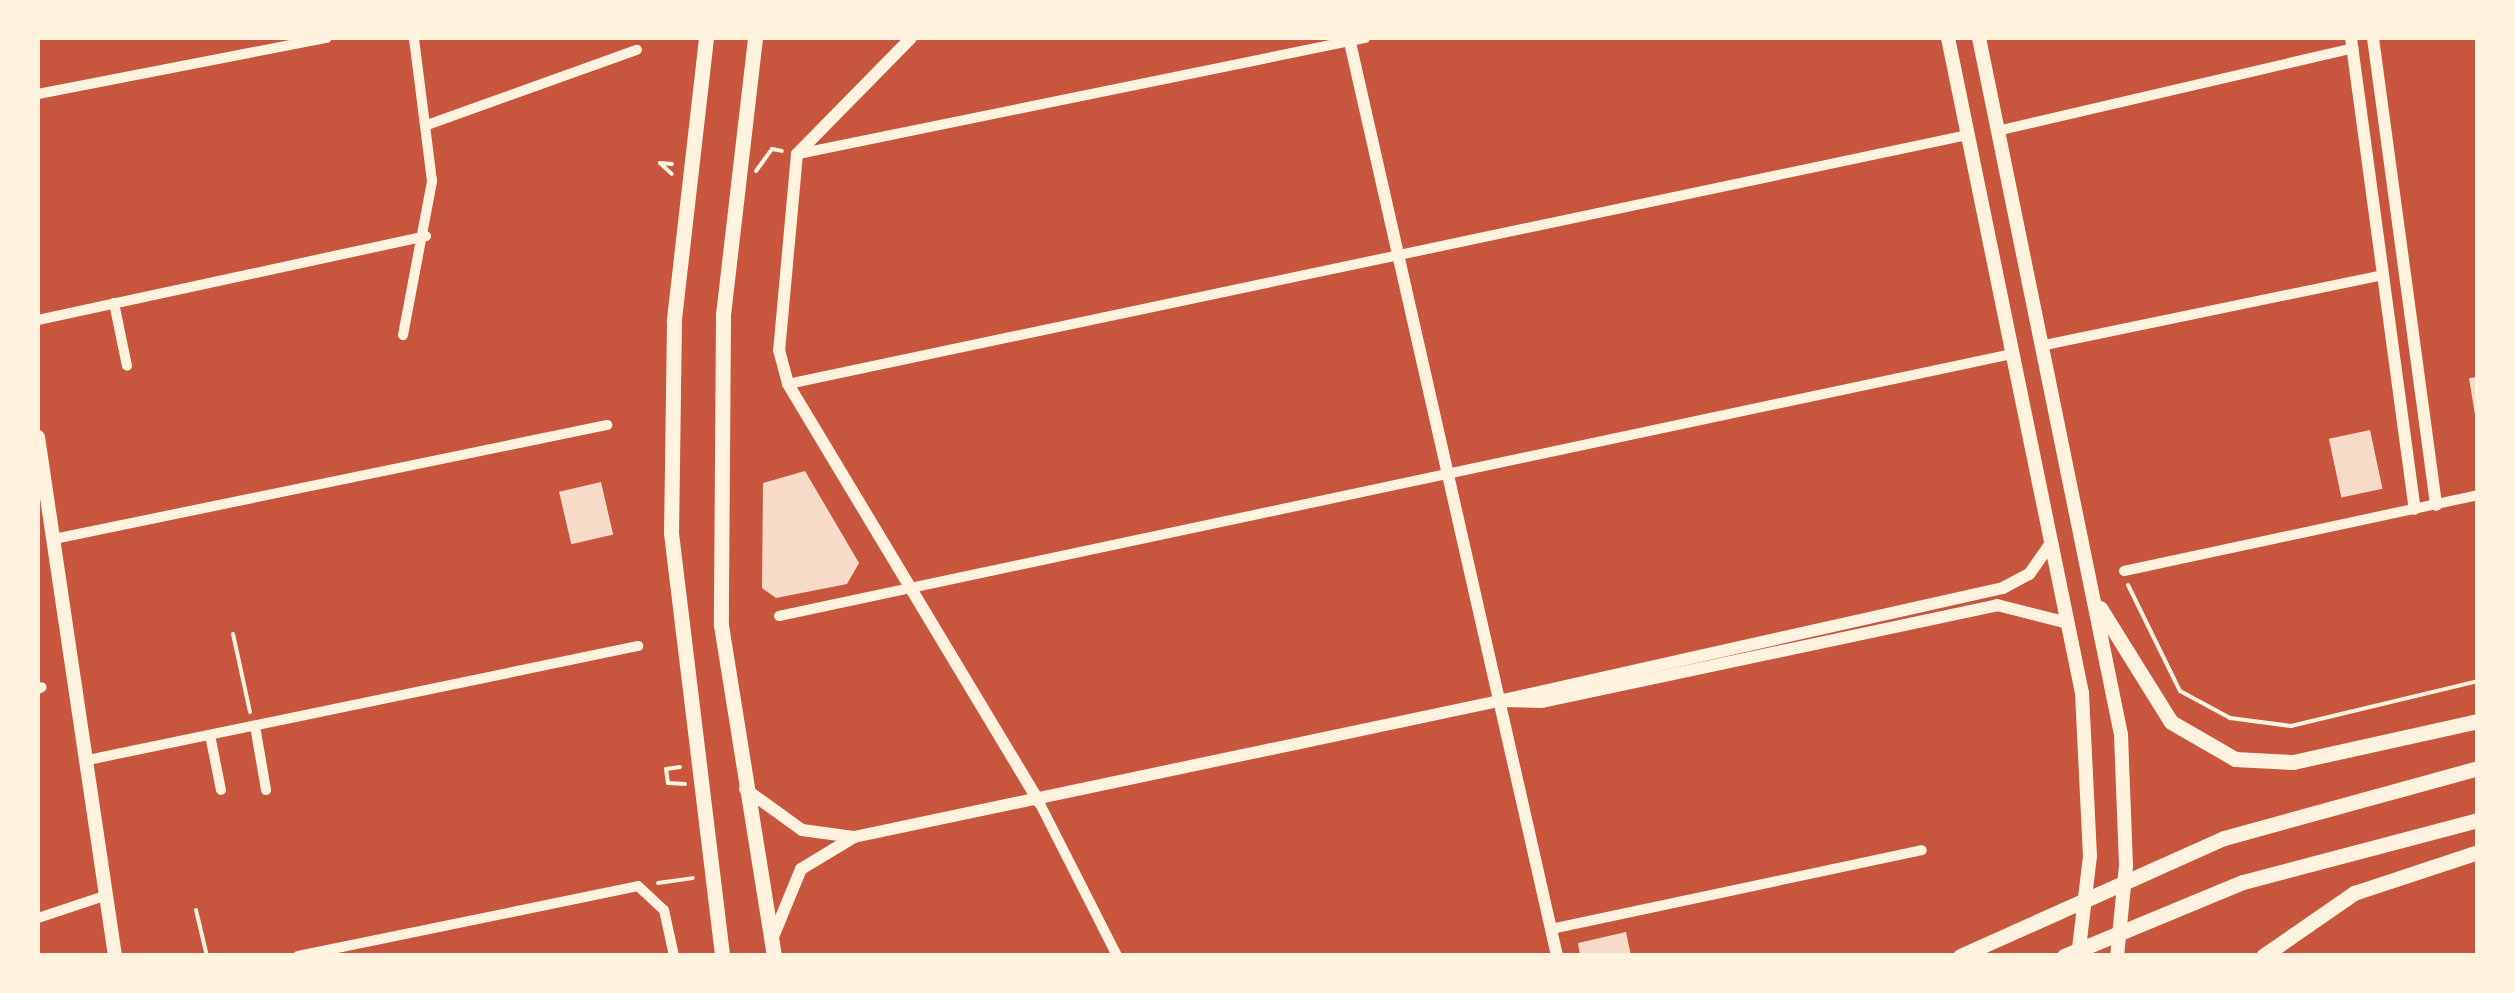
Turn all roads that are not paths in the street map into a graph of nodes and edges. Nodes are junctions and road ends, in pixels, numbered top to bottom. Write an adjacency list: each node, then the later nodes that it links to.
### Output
1 (326, 38): 13 (street)
2 (414, 38): 14 (street)
3 (706, 38): 67 (highway)
4 (755, 38): 52 (highway)
5 (911, 38): 17 (street)
6 (1365, 38): 9 (street)
7 (1948, 38): 16 (main road)
8 (1978, 38): 15 (main road)
9 (1349, 39): 17 (street); 21 (street)
10 (2374, 41): 11 (street); 18 (street)
11 (2352, 43): 15 (street); 19 (street)
12 (636, 50): 14 (street)
13 (38, 94)
14 (427, 125): 20 (street)
15 (1997, 131): 26 (main road)
16 (1968, 136): 21 (street); 27 (main road)
17 (797, 154): 29 (street)
18 (2397, 213): 19 (street); 34 (street)
19 (2375, 216): 22 (street)
20 (426, 236): 23 (street); 25 (street)
21 (1398, 255): 29 (street); 32 (street)
22 (2383, 275): 26 (street); 35 (street)
23 (114, 303): 24 (street); 28 (street)
24 (38, 320)
25 (402, 334)
26 (2040, 346): 42 (main road)
27 (2012, 354): 32 (street); 37 (main road)
28 (128, 366)
29 (788, 384): 39 (street)
30 (607, 425): 36 (street)
31 (38, 437): 36 (main road)
32 (1447, 474): 39 (street); 46 (street)
33 (2478, 494): 34 (street)
34 (2436, 504): 35 (street)
35 (2414, 510): 38 (street)
36 (54, 539): 50 (main road)
37 (2051, 543): 40 (street); 44 (main road)
38 (2124, 571)
39 (912, 588): 43 (street); 55 (street)
40 (2003, 588): 41 (street); 46 (street)
41 (2006, 604): 44 (street); 46 (street)
42 (2100, 608): 47 (highway); 73 (main road)
43 (779, 616)
44 (2068, 622): 72 (main road)
45 (638, 646): 48 (street)
46 (1499, 701): 55 (street); 62 (street)
47 (2478, 721)
48 (254, 726): 49 (street); 54 (street)
49 (210, 735): 50 (street); 53 (street)
50 (88, 760): 60 (main road)
51 (2478, 768): 70 (highway)
52 (740, 784): 57 (street); 63 (highway)
53 (221, 790)
54 (266, 790)
55 (1039, 802): 57 (street); 68 (street)
56 (2478, 820): 71 (highway)
57 (854, 837): 63 (street)
58 (1922, 850): 62 (street)
59 (2478, 852): 74 (highway)
60 (106, 895): 61 (street); 64 (main road)
61 (38, 918)
62 (1551, 929): 69 (street)
63 (773, 950)
64 (115, 956)
65 (298, 956): 66 (street)
66 (674, 956)
67 (722, 956)
68 (1117, 956)
69 (1556, 956)
70 (1960, 956)
71 (2064, 956)
72 (2078, 956)
73 (2118, 956)
74 (2263, 956)

